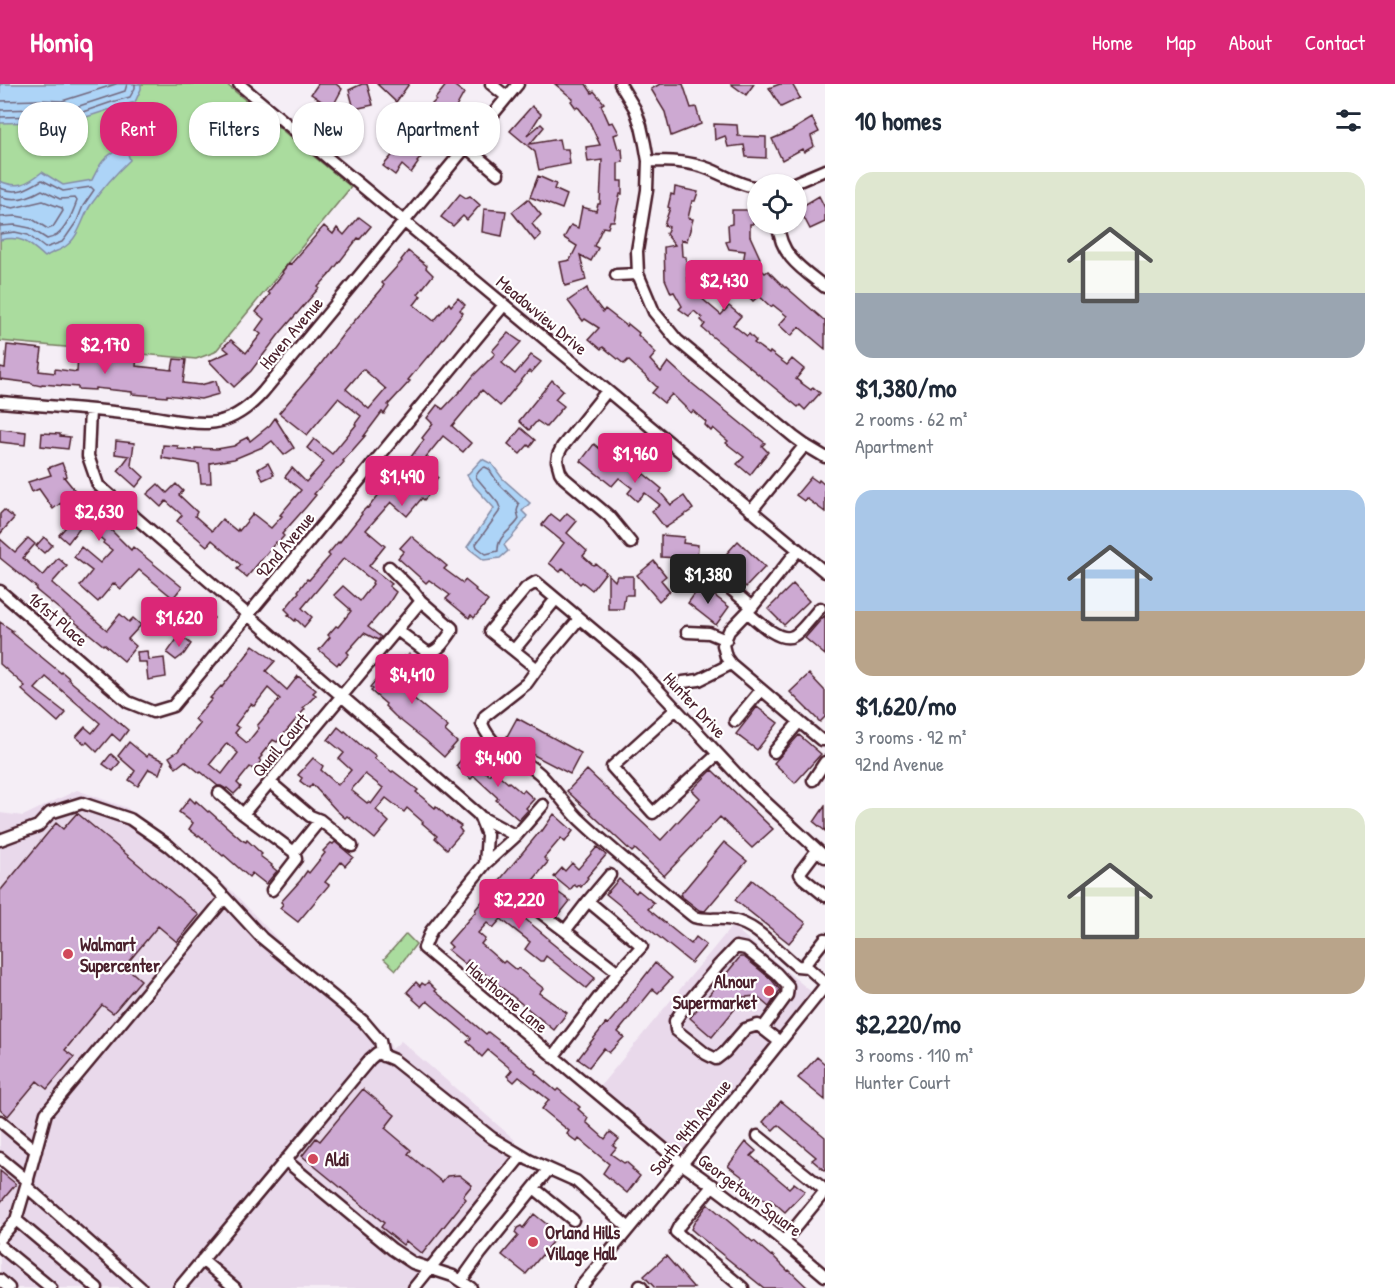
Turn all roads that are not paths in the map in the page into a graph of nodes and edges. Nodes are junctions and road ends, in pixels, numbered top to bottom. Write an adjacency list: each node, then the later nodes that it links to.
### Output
1 (239, 84): 14 (street, Meadowview Drive)
2 (491, 84): 5 (street)
3 (518, 84): 5 (street, Haven Avenue)
4 (620, 84): 9 (street)
5 (507, 98): 6 (street, Haven Avenue)
6 (500, 106)
7 (459, 156): 14 (street, Haven Avenue)
8 (477, 156): 11 (street)
9 (648, 161): 13 (street); 16 (street)
10 (825, 171): 12 (street)
11 (498, 174)
12 (807, 178)
13 (747, 185)
14 (404, 222): 19 (street, Meadowview Drive); 22 (street, Haven Avenue)
15 (780, 234): 18 (street)
16 (638, 274): 17 (street); 23 (street)
17 (616, 276)
18 (825, 287)
19 (504, 305): 20 (street, Meadowview Drive); 36 (street, 92nd Avenue)
20 (607, 391): 25 (street, Meadowview Drive); 26 (street)
21 (0, 402): 22 (street, Haven Avenue)
22 (90, 410): 36 (street)
23 (805, 445): 24 (street); 25 (street)
24 (825, 457)
25 (751, 511): 27 (street, Meadowview Drive)
26 (631, 543)
27 (798, 550): 29 (street, Meadowview Drive); 35 (street)
28 (389, 567): 33 (street)
29 (825, 572)
30 (715, 576): 35 (street)
31 (0, 591): 48 (street, 161st Place)
32 (556, 599): 37 (street, Hunter Drive); 41 (street); 41 (street, Hunter Drive)
33 (421, 601): 38 (street, Quail Court); 38 (street)
34 (820, 608): 35 (street)
35 (750, 609): 40 (street)
36 (248, 616): 46 (street); 48 (street, 92nd Avenue)
37 (579, 619): 43 (street); 47 (street, Hunter Drive)
38 (397, 630): 46 (street, Quail Court)
39 (687, 632): 40 (street)
40 (726, 640): 42 (street)
41 (514, 650): 43 (street)
42 (731, 664): 44 (street); 45 (street)
43 (537, 669): 76 (street)
44 (682, 682)
45 (761, 690): 49 (street); 50 (street)
46 (342, 696): 56 (street, Quail Court); 60 (street)
47 (676, 709): 53 (street, Hunter Drive); 53 (street)
48 (153, 712)
49 (735, 721)
50 (799, 722): 51 (street); 52 (street)
51 (825, 740)
52 (774, 752)
53 (718, 754): 66 (street, Hunter Drive)
54 (825, 762): 55 (street)
55 (813, 780)
56 (270, 782): 59 (street, Quail Court); 61 (street)
57 (219, 793): 59 (street)
58 (543, 805): 62 (street, Hawthorne Lane)
59 (243, 814): 65 (street)
60 (479, 815): 62 (street); 67 (street)
61 (320, 820): 64 (street); 65 (street)
62 (516, 836): 67 (street, Hawthorne Lane)
63 (0, 840): 71 (street)
64 (352, 846)
65 (294, 852): 69 (street)
66 (821, 854): 70 (street)
67 (485, 864): 82 (street, Hawthorne Lane)
68 (610, 875): 72 (street)
69 (272, 890)
70 (825, 897)
71 (225, 898): 81 (street); 85 (street)
72 (588, 901): 74 (street); 77 (street)
73 (532, 906): 74 (street)
74 (565, 931): 77 (street)
75 (825, 939): 76 (street)
76 (807, 967): 78 (street)
77 (618, 972): 82 (street)
78 (825, 984): 80 (street, South 94th Avenue)
79 (763, 1028): 79 (street); 80 (street)
80 (780, 1042): 89 (street, South 94th Avenue)
81 (383, 1056): 86 (street); 88 (street)
82 (553, 1057): 89 (street, Hawthorne Lane)
83 (0, 1121): 85 (street)
84 (758, 1136): 94 (street)
85 (36, 1151): 91 (street)
86 (521, 1155): 90 (street); 102 (street)
87 (0, 1158): 91 (street)
88 (285, 1160): 101 (street); 102 (street)
89 (681, 1164): 92 (street, Georgetown Square); 97 (street, South 94th Avenue)
90 (549, 1170): 93 (street); 97 (street)
91 (27, 1183): 95 (street); 110 (street)
92 (713, 1185): 99 (street, Georgetown Square); 116 (street)
93 (534, 1188): 96 (street); 105 (street)
94 (825, 1191): 99 (street)
95 (16, 1220): 98 (street); 109 (street)
96 (573, 1220)
97 (629, 1228): 115 (street, South 94th Avenue)
98 (0, 1238)
99 (784, 1241): 103 (street, Georgetown Square)
100 (0, 1246): 108 (street)
101 (202, 1260): 106 (street); 111 (street)
102 (431, 1268): 105 (street); 113 (street)
103 (825, 1276)
104 (0, 1280): 107 (street)
105 (461, 1281): 114 (street)
106 (222, 1284): 112 (street)
107 (9, 1288)
108 (51, 1288)
109 (97, 1288)
110 (141, 1288)
111 (179, 1288)
112 (235, 1288)
113 (414, 1288)
114 (471, 1288)
115 (580, 1288)
116 (743, 1288)

